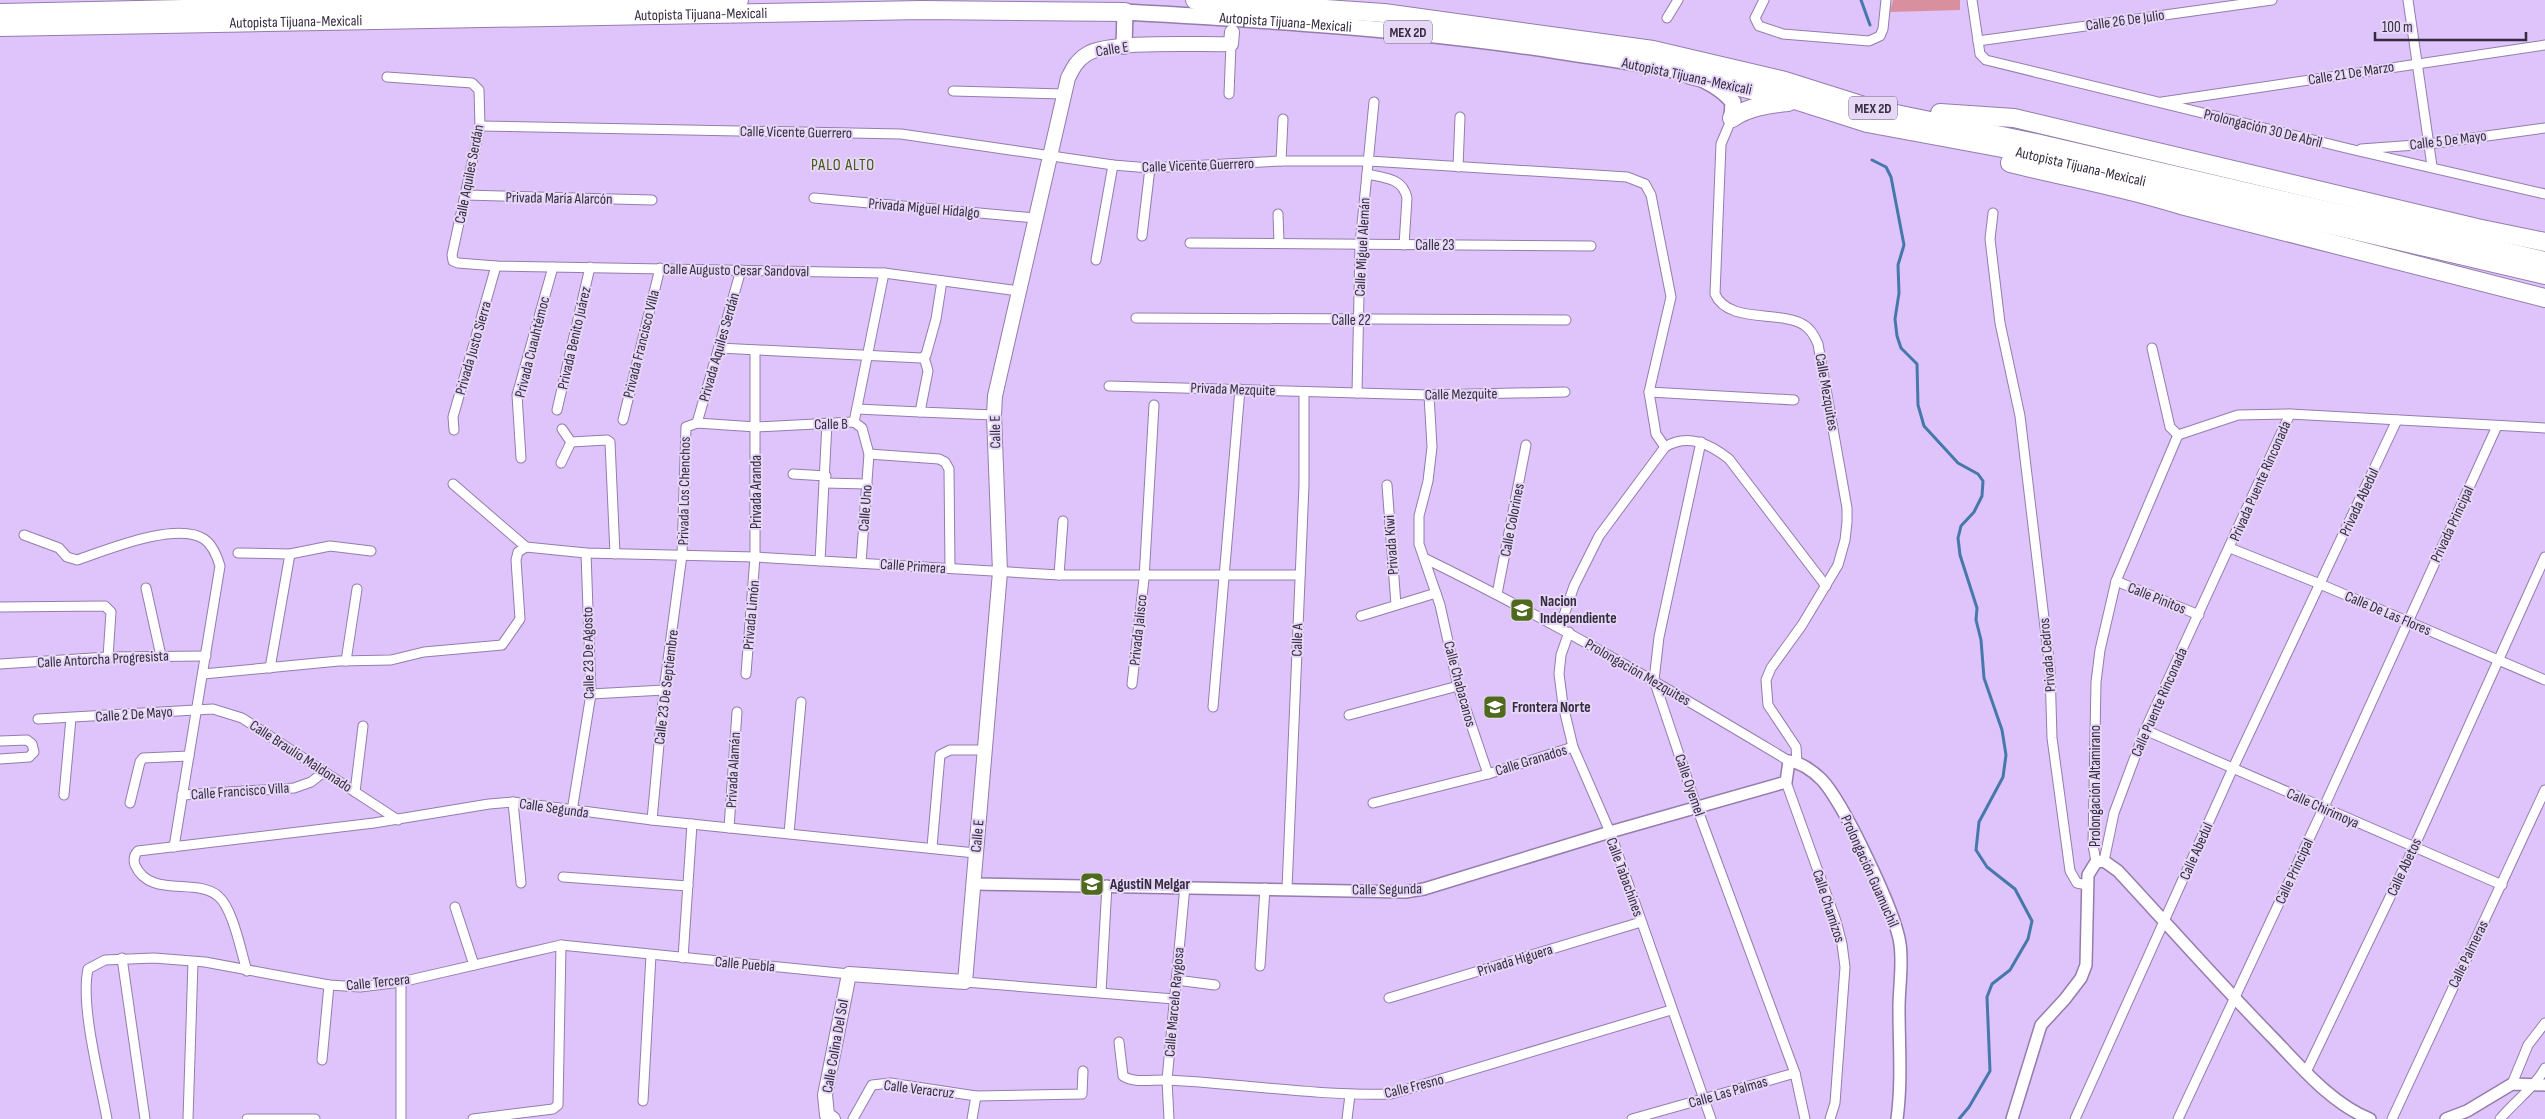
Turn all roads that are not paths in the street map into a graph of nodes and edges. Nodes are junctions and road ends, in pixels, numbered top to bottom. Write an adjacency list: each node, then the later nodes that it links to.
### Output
1 (739, 0): 10 (highway, Autopista Tijuana-Mexicali)
2 (1195, 0): 26 (highway, Autopista Tijuana-Mexicali / MEX 2D)
3 (1678, 0): 11 (street)
4 (1764, 0): 5 (street)
5 (1886, 0)
6 (1972, 0): 14 (street)
7 (2272, 0): 14 (street, Calle 26 De Julio)
8 (2408, 0): 17 (street)
9 (1124, 12): 12 (highway, Autopista Tijuana-Mexicali / MEX 2D); 16 (highway); 18 (highway, Autopista Tijuana-Mexicali / MEX 2D)
10 (0, 13)
11 (1667, 18)
12 (0, 27)
13 (1231, 38): 16 (main road, Calle E); 22 (street)
14 (1978, 41): 25 (street, Prolongación 30 De Abril)
15 (2545, 45): 17 (street, Calle 21 De Marzo)
16 (1124, 46): 21 (main road, Calle E)
17 (2416, 63): 25 (street, Calle 21 De Marzo); 32 (street)
18 (1690, 74): 23 (highway, Autopista Tijuana-Mexicali / MEX 2D); 28 (highway)
19 (387, 77): 30 (street, Calle Aquiles Serdán)
20 (953, 91): 21 (street)
21 (1064, 94): 34 (main road, Calle E)
22 (1229, 94)
23 (1798, 101): 26 (highway, Autopista Tijuana-Mexicali / MEX 2D); 28 (highway)
24 (1374, 102): 36 (street, Calle Miguel Alemán)
25 (2157, 103): 33 (street, Prolongación 30 De Abril)
26 (1872, 116): 50 (highway); 57 (highway, Autopista Tijuana-Mexicali / MEX 2D); 65 (highway, Autopista Tijuana-Mexicali / MEX 2D); 68 (highway)
27 (1460, 117): 39 (street)
28 (1732, 118): 138 (street, Calle Mezquites)
29 (1283, 120): 35 (street)
30 (480, 126): 34 (street, Calle Vicente Guerrero); 43 (street, Calle Aquiles Serdán)
31 (2545, 128): 32 (street, Calle 5 De Mayo)
32 (2429, 144): 33 (street, Calle 5 De Mayo); 38 (street)
33 (2350, 149): 38 (street, Prolongación 30 De Abril)
34 (1049, 156): 37 (street, Calle Vicente Guerrero); 48 (main road, Calle E)
35 (1281, 161): 36 (street, Calle Vicente Guerrero); 40 (street, Calle Vicente Guerrero)
36 (1369, 161): 39 (street, Calle Vicente Guerrero); 41 (street, Calle Miguel Alemán)
37 (1113, 165): 40 (street, Calle Vicente Guerrero); 56 (street)
38 (2432, 166): 42 (street, Prolongación 30 De Abril)
39 (1458, 167): 81 (street, Calle Vicente Guerrero)
40 (1150, 168): 49 (street)
41 (1367, 174): 53 (street, Calle Miguel Alemán); 54 (street)
42 (2545, 194)
43 (466, 195): 45 (street, Privada María Alarcón); 58 (street, Calle Aquiles Serdán)
44 (814, 198): 48 (street, Privada Miguel Hidalgo)
45 (652, 200)
46 (1993, 213): 208 (street, Privada Cedros)
47 (1278, 214): 52 (street)
48 (1035, 218): 67 (main road, Calle E)
49 (1142, 236)
50 (2545, 242)
51 (1190, 243): 52 (street, Calle 23)
52 (1279, 243): 53 (street, Calle 23)
53 (1360, 245): 54 (street, Calle 23); 70 (street, Calle Miguel Alemán)
54 (1404, 245): 55 (street, Calle 23)
55 (1591, 246)
56 (1096, 260)
57 (2545, 261)
58 (453, 262): 59 (street, Calle Augusto Cesar Sandoval)
59 (496, 266): 60 (street, Calle Augusto Cesar Sandoval); 101 (street, Privada Justo Sierra)
60 (553, 267): 61 (street, Calle Augusto Cesar Sandoval); 108 (street, Privada Cuauhtémoc)
61 (590, 267): 62 (street, Calle Augusto Cesar Sandoval); 87 (street, Privada Benito Juárez)
62 (660, 268): 63 (street, Calle Augusto Cesar Sandoval); 91 (street, Privada Francisco Villa)
63 (741, 270): 64 (street, Calle Augusto Cesar Sandoval); 72 (street, Privada Aquiles Serdán)
64 (884, 273): 66 (street, Calle Augusto Cesar Sandoval); 75 (street)
65 (2545, 275)
66 (942, 281): 67 (street, Calle Augusto Cesar Sandoval); 76 (street)
67 (1019, 291): 90 (main road, Calle E)
68 (2545, 298)
69 (1136, 318): 70 (street, Calle 22)
70 (1358, 320): 71 (street, Calle 22); 82 (street, Calle Miguel Alemán)
71 (1566, 320)
72 (719, 348): 74 (street); 94 (street, Privada Aquiles Serdán)
73 (2152, 348): 102 (street)
74 (755, 350): 75 (street); 98 (street, Privada Aranda)
75 (868, 355): 76 (street); 86 (street)
76 (924, 357): 88 (street)
77 (1109, 386): 78 (street, Privada Mezquite)
78 (1240, 389): 79 (street, Privada Mezquite); 133 (street)
79 (1304, 392): 82 (street, Privada Mezquite); 134 (street, Calle A)
80 (1565, 392): 83 (street, Calle Mezquite)
81 (1649, 392): 84 (street); 106 (street, Calle Vicente Guerrero)
82 (1357, 393): 83 (street, Calle Mezquite)
83 (1429, 395): 127 (street)
84 (1794, 400)
85 (1154, 405): 135 (street, Privada Jalisco)
86 (856, 409): 88 (street); 93 (street)
87 (558, 410)
88 (920, 412): 90 (street)
89 (2290, 414): 92 (street); 102 (street); 118 (street, Privada Puente Rinconada)
90 (994, 415): 131 (main road, Calle E)
91 (623, 420)
92 (2397, 420): 96 (street); 137 (street, Privada Abedul)
93 (854, 422): 95 (street, Calle B); 107 (street, Calle B)
94 (698, 423): 97 (street, Privada Aquiles Serdán); 98 (street, Privada Aquiles Serdán)
95 (827, 423): 98 (street, Calle B); 111 (street)
96 (2497, 426): 99 (street); 147 (street, Privada Principal)
97 (686, 427): 124 (street, Privada Los Chenchos)
98 (756, 427): 125 (street, Privada Aranda)
99 (2545, 428)
100 (562, 429): 103 (street)
101 (454, 430)
102 (2178, 435): 136 (street, Prolongación Altamirano)
103 (571, 442): 109 (street); 123 (street)
104 (1701, 442): 106 (street); 138 (street); 158 (street, Calle Oyemel)
105 (1526, 445): 142 (street, Calle Colorines)
106 (1665, 447): 148 (street, Calle Tabachines)
107 (869, 454): 113 (street, Calle Uno); 130 (street)
108 (521, 458)
109 (561, 463)
110 (793, 474): 111 (street)
111 (826, 479): 113 (street); 128 (street)
112 (453, 484): 117 (street)
113 (867, 484): 129 (street, Calle Uno)
114 (1387, 485): 143 (street, Privada Kiwi)
115 (1063, 521): 132 (street)
116 (24, 535): 150 (street)
117 (526, 547): 120 (street, Calle Primera); 153 (street)
118 (2230, 548): 137 (street, Calle De Las Flores); 145 (street, Calle Puente Rinconada)
119 (371, 551): 122 (street)
120 (586, 553): 123 (street, Calle Primera); 163 (street, Calle 23 De Agosto)
121 (238, 554): 122 (street)
122 (290, 554): 155 (street)
123 (615, 554): 124 (street, Calle Primera)
124 (682, 555): 125 (street, Calle Primera); 162 (street, Calle 23 De Septiembre)
125 (755, 557): 128 (street, Calle Primera); 157 (street, Privada Limón)
126 (2545, 557): 152 (street, Calle Abetos)
127 (1424, 558): 141 (street); 142 (street, Prolongación Mezquites)
128 (820, 561): 129 (street, Calle Primera)
129 (861, 563): 130 (street, Calle Primera)
130 (950, 568): 131 (street, Calle Primera)
131 (1000, 572): 132 (street, Calle Primera); 175 (main road, Calle E)
132 (1059, 575): 135 (street, Calle Primera)
133 (1224, 575): 134 (street, Calle Primera); 135 (street, Calle Primera); 165 (street)
134 (1300, 575): 213 (street, Calle A)
135 (1144, 576): 160 (street, Privada Jalisco)
136 (2116, 581): 145 (street, Calle Pinitos); 203 (street, Prolongación Altamirano)
137 (2320, 584): 147 (street, Calle De Las Flores); 179 (street, Calle Abedul)
138 (1826, 586): 178 (street, Calle Mezquites)
139 (146, 588): 149 (street)
140 (357, 589): 153 (street)
141 (1436, 592): 143 (street); 161 (street, Calle Chabacanos)
142 (1497, 594): 148 (street, Prolongación Mezquites)
143 (1396, 605): 146 (street)
144 (0, 607): 151 (street)
145 (2199, 615): 172 (street, Calle Puente Rinconada)
146 (1361, 616)
147 (2408, 622): 152 (street, Calle De Las Flores); 191 (street, Calle Principal)
148 (1564, 630): 158 (street, Prolongación Mezquites); 174 (street, Calle Tabachines)
149 (160, 656): 150 (street, Calle Antorcha Progresista); 151 (street, Calle Antorcha Progresista)
150 (206, 656): 156 (street)
151 (108, 657): 154 (street, Calle Antorcha Progresista)
152 (2498, 659): 159 (street, Calle De Las Flores); 201 (street, Calle Abetos)
153 (346, 661): 155 (street)
154 (0, 664)
155 (270, 668): 156 (street)
156 (203, 674): 166 (street)
157 (746, 674)
158 (1654, 680): 178 (street, Prolongación Mezquites); 190 (street, Calle Oyemel)
159 (2545, 680)
160 (1132, 684)
161 (1458, 686): 168 (street); 181 (street, Calle Chabacanos)
162 (664, 690): 163 (street); 194 (street, Calle 23 De Septiembre)
163 (591, 694): 192 (street, Calle 23 De Agosto)
164 (801, 702): 198 (street)
165 (1213, 707)
166 (198, 710): 169 (street, Calle 2 De Mayo); 176 (street); 180 (street, Calle Braulio Maldonado)
167 (737, 712): 196 (street, Privada Alamán)
168 (1350, 715)
169 (70, 718): 170 (street, Calle 2 De Mayo); 185 (street)
170 (38, 719)
171 (363, 726): 184 (street)
172 (2144, 730): 179 (street, Calle Chirimoya); 203 (street, Calle Puente Rinconada)
173 (0, 741): 177 (street)
174 (1573, 747): 181 (street, Calle Granados); 197 (street, Calle Tabachines)
175 (984, 750): 200 (street); 202 (main road, Calle E)
176 (190, 756): 186 (street); 188 (street)
177 (0, 759)
178 (1792, 761): 182 (street, Calle Chamizos); 267 (street, Prolongación Guamuchil)
179 (2234, 768): 191 (street, Calle Chirimoya); 215 (street, Calle Abedul)
180 (324, 772): 184 (street, Calle Braulio Maldonado); 186 (street, Calle Francisco Villa)
181 (1488, 774): 189 (street, Calle Granados)
182 (1786, 782): 190 (street, Calle Segunda); 251 (street, Calle Chamizos)
183 (2545, 790): 211 (street, Calle Palmeras)
184 (355, 792): 193 (street, Calle Braulio Maldonado)
185 (64, 795)
186 (182, 795): 199 (street)
187 (513, 802): 192 (street, Calle Segunda); 193 (street, Calle Segunda); 205 (street)
188 (130, 803)
189 (1373, 803)
190 (1697, 808): 197 (street, Calle Segunda); 242 (street, Calle Oyemel)
191 (2323, 809): 201 (street, Calle Chirimoya); 234 (street, Calle Principal)
192 (572, 811): 194 (street, Calle Segunda)
193 (398, 820): 199 (street, Calle Segunda)
194 (652, 820): 195 (street, Calle Segunda)
195 (692, 824): 196 (street, Calle Segunda); 209 (street)
196 (729, 828): 198 (street, Calle Segunda)
197 (1610, 832): 213 (street, Calle Segunda); 216 (street, Calle Tabachines)
198 (789, 833): 200 (street, Calle Segunda)
199 (174, 847): 224 (street, Calle Segunda)
200 (932, 847): 202 (street, Calle Segunda)
201 (2414, 847): 211 (street, Calle Chirimoya); 241 (street, Calle Abetos)
202 (975, 853): 206 (main road, Calle E)
203 (2100, 862): 208 (street, Calle Puente Rinconada); 215 (street, Prolongación Altamirano)
204 (563, 878): 209 (street)
205 (522, 883)
206 (973, 884): 207 (street, Calle Segunda); 228 (main road, Calle E)
207 (1107, 885): 210 (street, Calle Segunda); 231 (street)
208 (2087, 885): 268 (street, Calle Puente Rinconada)
209 (688, 886): 220 (street)
210 (1185, 886): 212 (street, Calle Segunda); 226 (street, Calle Marcelo Raygosa)
211 (2502, 886): 272 (street, Calle Palmeras)
212 (1265, 888): 213 (street, Calle Segunda); 223 (street)
213 (1287, 889)
214 (455, 907): 222 (street)
215 (2164, 921): 234 (street, Prolongación Altamirano); 269 (street, Calle Abedul)
216 (1641, 922): 232 (street, Privada Higuera); 235 (street, Calle Tabachines)
217 (561, 945): 218 (street, Calle Puebla); 222 (street, Calle Tercera); 250 (street)
218 (651, 955): 220 (street, Calle Puebla); 249 (street)
219 (122, 958): 221 (street, Calle Tercera); 253 (street, Calle Tercera); 254 (street)
220 (683, 958): 225 (street, Calle Puebla)
221 (193, 962): 224 (street, Calle Tercera); 255 (street)
222 (474, 965): 227 (street, Calle Tercera)
223 (1260, 966)
224 (247, 971): 229 (street, Calle Tercera)
225 (849, 974): 228 (main road, Calle Puebla); 252 (main road, Calle Colina Del Sol)
226 (1176, 980): 230 (street); 233 (street, Calle Marcelo Raygosa)
227 (401, 982): 229 (street, Calle Tercera); 258 (street)
228 (965, 982): 231 (street, Calle Puebla)
229 (329, 985): 238 (street)
230 (1215, 985)
231 (1101, 992): 233 (street, Calle Puebla)
232 (1389, 998)
233 (1174, 999): 243 (street, Calle Marcelo Raygosa)
234 (2235, 999): 241 (street, Prolongación Altamirano); 270 (street, Calle Principal)
235 (1671, 1010): 247 (street, Calle Fresno); 248 (street, Calle Tabachines)
236 (2545, 1023): 244 (street)
237 (1119, 1042): 243 (street, Calle Fresno)
238 (322, 1060)
239 (2545, 1068): 245 (street)
240 (1083, 1071): 246 (street, Calle Veracruz)
241 (2306, 1072): 271 (street, Prolongación Altamirano)
242 (1795, 1073): 248 (street, Calle Las Palmas); 266 (street, Calle Oyemel)
243 (1167, 1080): 247 (street, Calle Fresno); 262 (street, Calle Marcelo Raygosa)
244 (2512, 1084): 245 (street); 273 (street)
245 (2541, 1084): 274 (street)
246 (976, 1096): 260 (street, Calle Veracruz); 261 (street, Calle Veracruz)
247 (1350, 1096): 263 (street)
248 (1704, 1099): 264 (street, Calle Las Palmas); 265 (street, Calle Tabachines)
249 (643, 1101)
250 (512, 1117): 259 (street)
251 (1831, 1117)
252 (828, 1118)
253 (107, 1119)
254 (145, 1119)
255 (188, 1119)
256 (247, 1119): 257 (street)
257 (315, 1119)
258 (401, 1119)
259 (473, 1119)
260 (853, 1119)
261 (972, 1119)
262 (1169, 1119)
263 (1347, 1119)
264 (1632, 1119)
265 (1711, 1119)
266 (1805, 1119)
267 (1897, 1119)
268 (2012, 1119)
269 (2074, 1119)
270 (2178, 1119)
271 (2370, 1119)
272 (2392, 1119)
273 (2446, 1119)
274 (2500, 1119)

